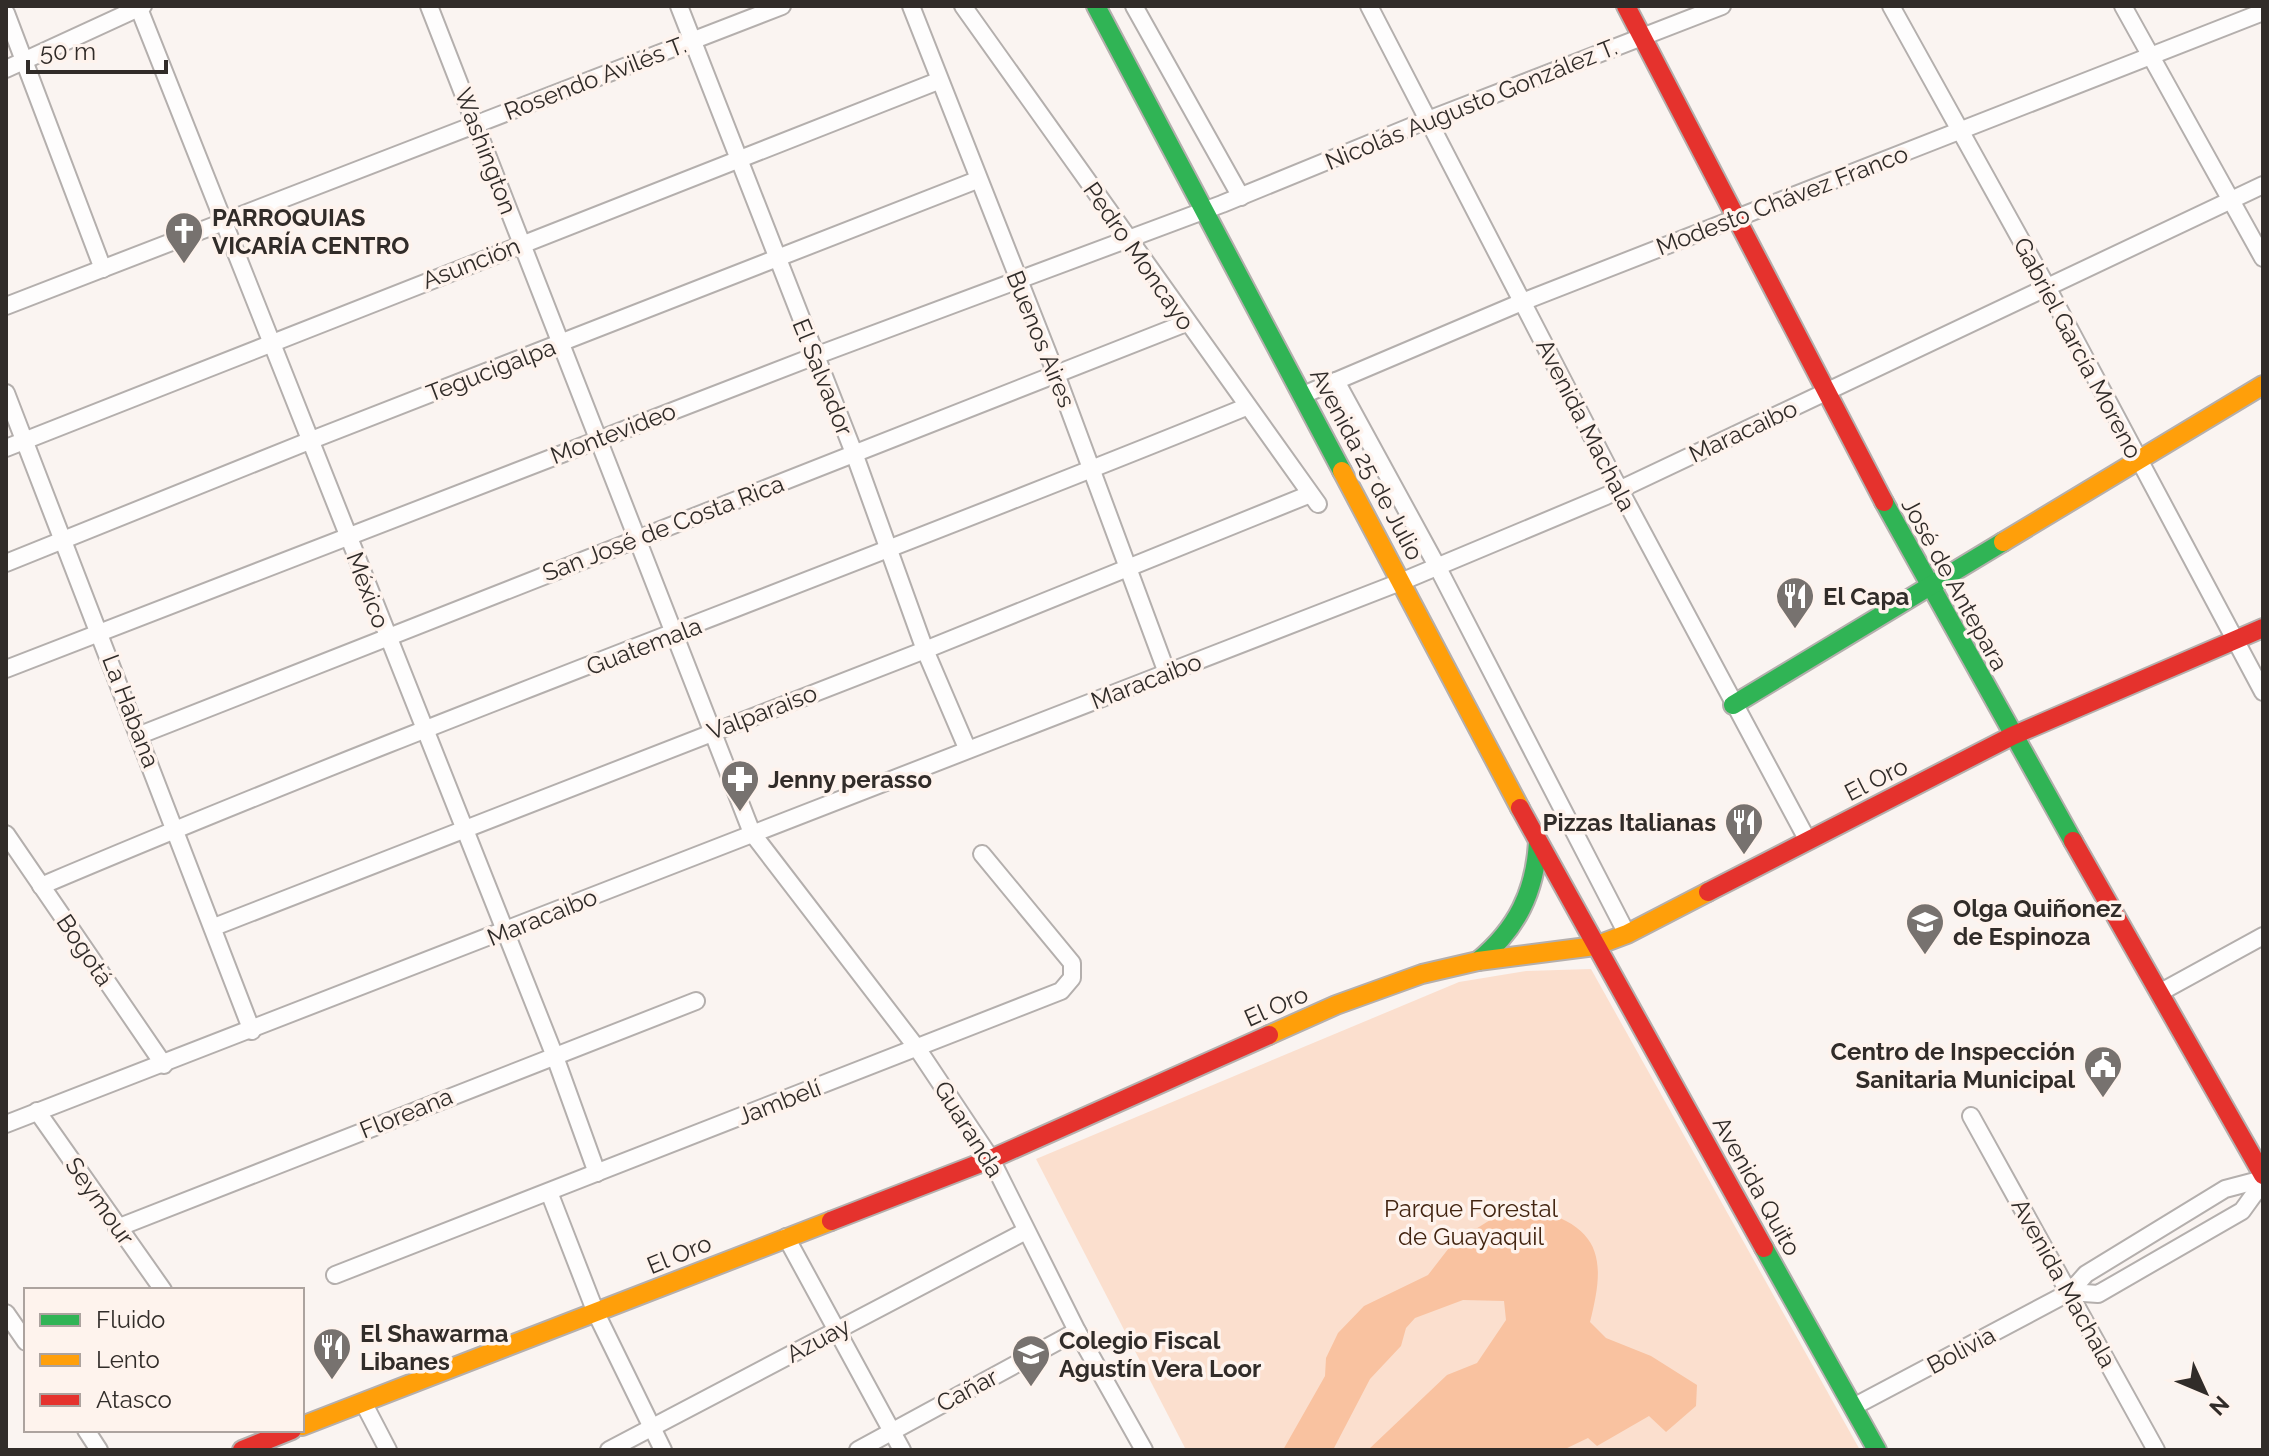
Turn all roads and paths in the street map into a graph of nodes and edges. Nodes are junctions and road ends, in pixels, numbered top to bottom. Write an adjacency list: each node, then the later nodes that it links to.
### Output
1 (429, 6): 23 (street, Washington)
2 (679, 6): 17 (street, El Salvador)
3 (782, 6): 17 (street, Rosendo Avilés T.)
4 (911, 6): 21 (street, Buenos Aires)
5 (963, 6): 33 (street, Pedro Moncayo)
6 (1096, 6): 30 (main road, Avenida 25 de Julio)
7 (1134, 6): 28 (street)
8 (1369, 6): 22 (street, Avenida Machala)
9 (1626, 6): 16 (main road, José de Antepara)
10 (1722, 6): 16 (street, Nicolás Augusto González T.)
11 (1891, 6): 24 (street, Gabriel García Moreno)
12 (2123, 6): 18 (street)
13 (140, 7): 19 (street); 32 (street, México)
14 (2263, 12): 18 (street, Modesto Chávez Franco)
15 (6, 13): 19 (street)
16 (1642, 37): 22 (street, Nicolás Augusto González T.); 31 (main road, José de Antepara)
17 (692, 41): 23 (street, Rosendo Avilés T.); 25 (street, El Salvador)
18 (2150, 57): 24 (street, Modesto Chávez Franco); 29 (street)
19 (25, 60): 20 (street); 37 (street)
20 (6, 69)
21 (938, 81): 25 (street, Asunción); 26 (street, Buenos Aires)
22 (1427, 120): 28 (street, Nicolás Augusto González T.); 40 (street, Avenida Machala)
23 (476, 124): 32 (street, Rosendo Avilés T.); 34 (street, Washington)
24 (1958, 131): 31 (street, Modesto Chávez Franco); 39 (street, Gabriel García Moreno)
25 (737, 161): 34 (street, Asunción); 35 (street, El Salvador)
26 (977, 180): 35 (street, Tegucigalpa); 38 (street, Buenos Aires)
27 (2263, 185): 29 (street, Maracaibo)
28 (1241, 197): 30 (street, Nicolás Augusto González T.)
29 (2232, 200): 36 (street); 39 (street, Maracaibo)
30 (1214, 207): 33 (street, Montevideo); 51 (main road, Avenida 25 de Julio)
31 (1735, 219): 40 (street, Modesto Chávez Franco); 49 (main road, José de Antepara)
32 (223, 222): 37 (street, Rosendo Avilés T.); 43 (street, México)
33 (1126, 237): 38 (street, Montevideo); 42 (street, Pedro Moncayo)
34 (522, 243): 43 (street, Asunción); 44 (street, Washington)
35 (775, 258): 44 (street, Tegucigalpa); 45 (street, El Salvador)
36 (2263, 258)
37 (103, 269): 41 (street, Rosendo Avilés T.)
38 (1017, 279): 45 (street, Montevideo); 46 (street, Buenos Aires)
39 (2047, 287): 49 (street, Maracaibo); 58 (street, Gabriel García Moreno)
40 (1522, 302): 47 (street, Modesto Chávez Franco); 60 (street, Avenida Machala)
41 (6, 306)
42 (1186, 323): 46 (street, San José de Costa Rica); 52 (street, Pedro Moncayo)
43 (270, 342): 54 (street, Asunción); 55 (street, México)
44 (560, 342): 53 (street, Washington); 55 (street, Tegucigalpa)
45 (815, 356): 53 (street, Montevideo); 57 (street, El Salvador)
46 (1056, 374): 57 (street, San José de Costa Rica); 59 (street, Buenos Aires)
47 (1336, 381): 51 (street, Modesto Chávez Franco); 67 (street, Avenida 25 de Julio)
48 (2263, 385): 58 (main road)
49 (1825, 392): 60 (street, Maracaibo); 70 (main road, José de Antepara)
50 (6, 393): 54 (street, La Habana)
51 (1303, 395): 69 (main road, Avenida 25 de Julio)
52 (1246, 407): 59 (street, Guatemala); 61 (street, Pedro Moncayo)
53 (598, 439): 62 (street, Montevideo); 63 (street, Washington)
54 (24, 441): 56 (street, Asunción); 64 (street, La Habana)
55 (309, 441): 62 (street, México); 64 (street, Tegucigalpa)
56 (6, 448)
57 (854, 453): 63 (street, San José de Costa Rica); 65 (street, El Salvador)
58 (2139, 460): 70 (main road); 75 (street, Gabriel García Moreno)
59 (1092, 470): 65 (street, Guatemala); 68 (street, Buenos Aires)
60 (1619, 489): 67 (street, Maracaibo); 80 (street, Avenida Machala)
61 (1313, 500): 68 (street, Valparaiso)
62 (347, 537): 72 (street, Montevideo); 74 (street, México)
63 (637, 538): 73 (street, Washington); 74 (street, San José de Costa Rica)
64 (64, 541): 66 (street, Tegucigalpa); 72 (street, La Habana)
65 (888, 551): 73 (street, Guatemala); 76 (street, El Salvador)
66 (6, 563)
67 (1437, 566): 69 (street, Maracaibo); 96 (street, Avenida 25 de Julio)
68 (1128, 569): 76 (street, Valparaiso); 78 (street, Buenos Aires)
69 (1403, 581): 78 (street, Maracaibo); 91 (main road, Avenida 25 de Julio)
70 (1928, 587): 80 (main road); 84 (main road, José de Antepara)
71 (2263, 628): 75 (main road, El Oro)
72 (100, 631): 77 (street, Montevideo); 83 (street, La Habana)
73 (674, 634): 81 (street, Washington); 82 (street, Guatemala)
74 (386, 637): 82 (street, México); 83 (street, San José de Costa Rica)
75 (2233, 639): 79 (street, Gabriel García Moreno); 84 (main road, El Oro)
76 (925, 650): 81 (street, Valparaiso); 85 (street, El Salvador)
77 (6, 669)
78 (1167, 673): 85 (street, Maracaibo)
79 (2263, 692)
80 (1733, 705): 90 (street, Avenida Machala)
81 (712, 731): 86 (street, Valparaiso); 88 (street, Washington)
82 (424, 732): 86 (street, México); 87 (street, Guatemala)
83 (140, 735): 87 (street, La Habana)
84 (2012, 736): 90 (main road, El Oro); 100 (main road, José de Antepara)
85 (967, 748): 88 (street, Maracaibo)
86 (462, 828): 94 (street, Valparaiso); 95 (street, México)
87 (176, 829): 93 (street, Guatemala); 94 (street, La Habana)
88 (752, 833): 95 (street, Maracaibo); 103 (street, Guaranda)
89 (6, 834): 93 (street, Bogotá)
90 (1808, 841): 96 (main road, El Oro)
91 (1538, 842): 98 (main road, Avenida 25 de Julio); 99 (main road)
92 (982, 854): 103 (street, Jambelí)
93 (41, 886): 105 (street, Bogotá)
94 (214, 927): 102 (street, La Habana)
95 (503, 933): 102 (street, Maracaibo); 104 (street, México)
96 (1627, 934): 98 (main road, El Oro)
97 (2263, 936): 100 (street)
98 (1595, 946): 99 (main road, El Oro); 125 (main road, Avenida Quito)
99 (1478, 961): 109 (main road, El Oro)
100 (2159, 993): 111 (main road, José de Antepara)
101 (696, 1001): 104 (street, Floreana)
102 (252, 1031): 105 (street, Maracaibo)
103 (917, 1048): 109 (street, Guaranda); 110 (street, Jambelí)
104 (554, 1054): 110 (street, México); 113 (street, Floreana)
105 (164, 1065): 106 (street, Maracaibo)
106 (37, 1111): 108 (street, Maracaibo); 113 (street, Seymour)
107 (1971, 1116): 118 (street, Avenida Machala)
108 (6, 1124)
109 (991, 1159): 114 (street, Guaranda); 115 (main road, El Oro)
110 (597, 1173): 112 (street, Jambelí)
111 (2263, 1179): 118 (street, Bolivia); 118 (street, Bolivia)
112 (549, 1192): 116 (street, Jambelí); 120 (street)
113 (117, 1228): 117 (street, Seymour)
114 (1026, 1231): 121 (street, Azuay); 122 (street, Guaranda)
115 (786, 1237): 120 (main road, El Oro); 121 (street)
116 (335, 1275)
117 (162, 1288)
118 (2070, 1292): 125 (street, Bolivia); 140 (street, Avenida Machala)
119 (6, 1313): 123 (street)
120 (596, 1313): 124 (main road, El Oro); 127 (street)
121 (837, 1330): 127 (street, Azuay); 128 (street)
122 (1077, 1331): 128 (street, Cañar); 138 (street, Guaranda)
123 (24, 1339)
124 (363, 1402): 126 (main road, El Oro); 133 (street)
125 (1853, 1407): 139 (main road, Avenida Quito)
126 (304, 1425)
127 (651, 1429): 134 (street, Azuay); 135 (street)
128 (891, 1430): 136 (street, Cañar); 137 (street)
129 (87, 1432): 132 (street)
130 (285, 1432): 131 (main road)
131 (248, 1442)
132 (99, 1450)
133 (388, 1450)
134 (609, 1450)
135 (663, 1450)
136 (858, 1450)
137 (902, 1450)
138 (1144, 1450)
139 (1877, 1450)
140 (2156, 1450)

